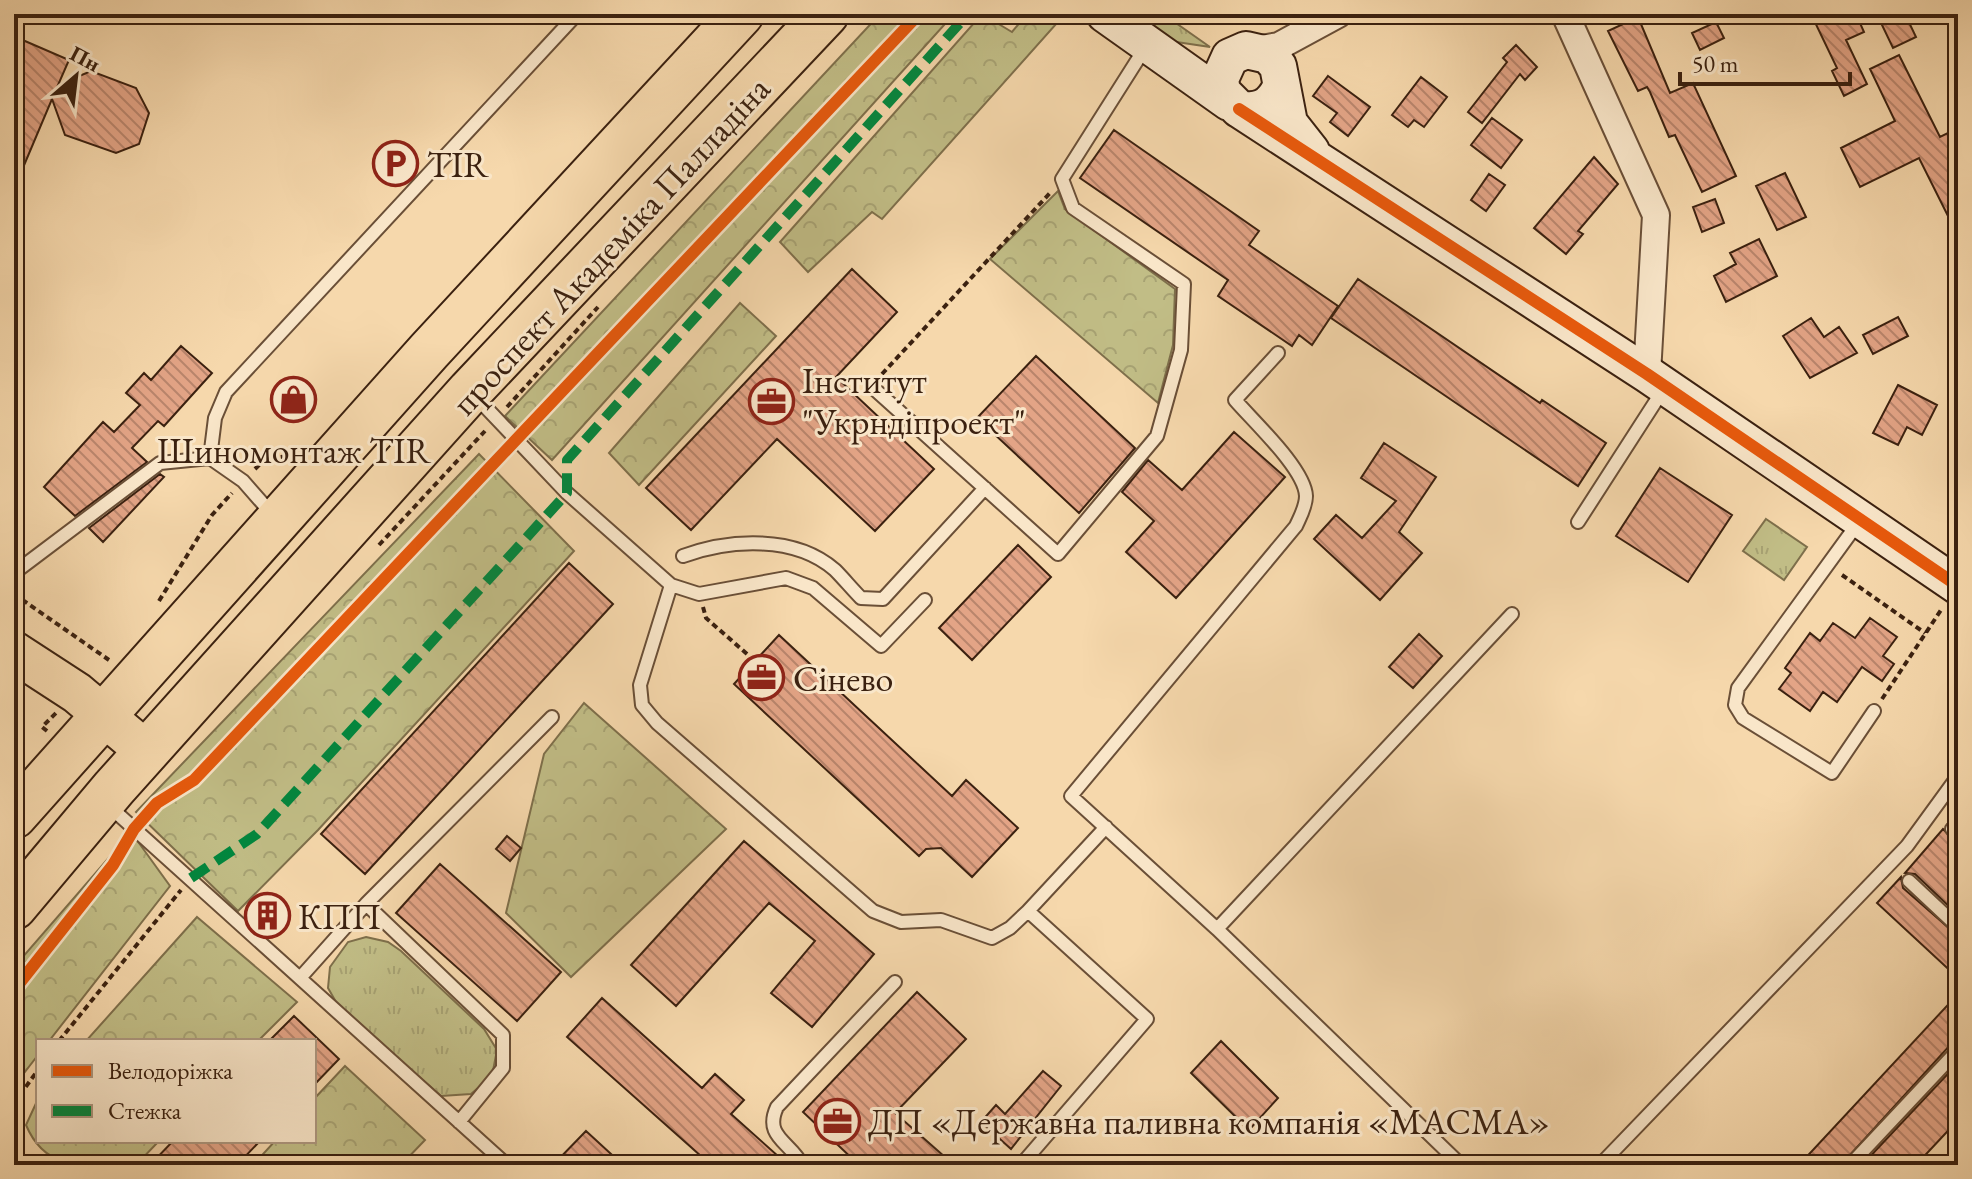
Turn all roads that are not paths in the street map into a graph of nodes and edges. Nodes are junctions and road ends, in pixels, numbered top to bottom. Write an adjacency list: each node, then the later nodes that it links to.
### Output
1 (577, 14): 17 (lane)
2 (741, 14): 20 (highway, проспект Академіка Палладіна)
3 (826, 14): 16 (highway, проспект Академіка Палладіна)
4 (1105, 14): 9 (street)
5 (1338, 14): 7 (street)
6 (1565, 14): 14 (street)
7 (1300, 36): 8 (street); 10 (street)
8 (1242, 53): 9 (street); 10 (street); 11 (street)
9 (1160, 54): 11 (street); 18 (lane)
10 (1280, 85): 11 (street); 12 (street)
11 (1234, 106): 12 (street)
12 (1316, 158): 14 (street)
13 (1278, 353): 36 (lane)
14 (1656, 380): 19 (street); 21 (lane)
15 (871, 386): 18 (lane)
16 (470, 391): 24 (lane); 32 (highway, проспект Академіка Палладіна)
17 (210, 458): 20 (lane); 23 (lane)
18 (985, 488): 22 (lane)
19 (1860, 520): 25 (street); 29 (lane)
20 (278, 521): 30 (highway, проспект Академіка Палладіна)
21 (1578, 522)
22 (683, 556)
23 (14, 573)
24 (671, 585): 26 (lane); 40 (lane)
25 (1951, 596)
26 (925, 600)
27 (1512, 614): 42 (lane)
28 (14, 652): 30 (main road)
29 (1874, 711)
30 (105, 716): 32 (main road); 35 (highway, проспект Академіка Палладіна)
31 (552, 717): 38 (lane)
32 (147, 752): 34 (highway, проспект Академіка Палладіна)
33 (1958, 776): 51 (lane)
34 (104, 801): 39 (highway, проспект Академіка Палладіна); 43 (lane)
35 (14, 816)
36 (1106, 827): 40 (lane); 42 (lane)
37 (1909, 881): 41 (lane)
38 (366, 904): 43 (lane); 46 (lane)
39 (14, 907)
40 (1028, 911): 49 (lane)
41 (1958, 927)
42 (1217, 929): 50 (lane)
43 (300, 978): 46 (lane)
44 (895, 982): 48 (lane)
45 (1958, 1050): 52 (lane)
46 (459, 1122): 47 (lane)
47 (507, 1165)
48 (802, 1165)
49 (1021, 1165)
50 (1461, 1165)
51 (1600, 1165)
52 (1850, 1165)

